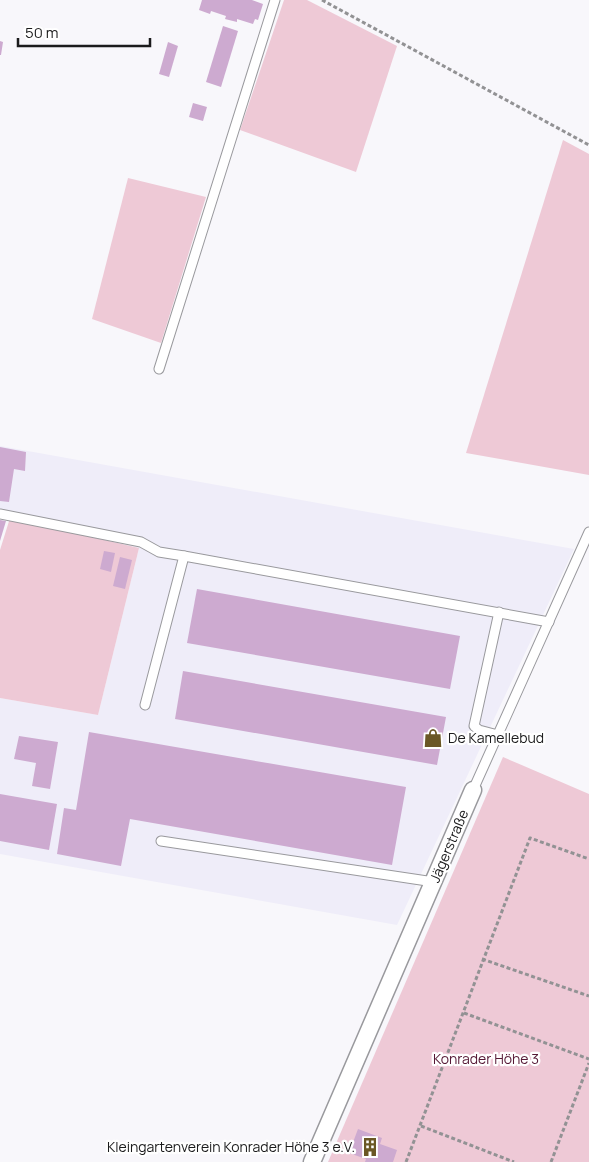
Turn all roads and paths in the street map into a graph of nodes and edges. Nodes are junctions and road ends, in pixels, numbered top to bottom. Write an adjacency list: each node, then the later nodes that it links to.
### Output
1 (275, 0): 4 (lane)
2 (322, 0): 3 (path)
3 (589, 145)
4 (159, 369)
5 (0, 514): 7 (lane)
6 (589, 532): 9 (lane, Jägerstraße)
7 (184, 556): 8 (lane); 10 (lane)
8 (499, 612): 9 (lane); 11 (lane)
9 (549, 622): 11 (lane, Jägerstraße)
10 (145, 705)
11 (498, 735): 12 (lane, Jägerstraße)
12 (473, 790): 15 (street, Jägerstraße)
13 (161, 841): 15 (lane)
14 (589, 860): 16 (path)
15 (434, 882): 22 (street, Jägerstraße)
16 (482, 959): 17 (path); 18 (path)
17 (589, 996)
18 (464, 1013): 19 (path); 21 (path)
19 (589, 1059)
20 (589, 1063): 25 (path)
21 (421, 1126): 23 (path); 24 (path)
22 (312, 1162)
23 (406, 1162)
24 (514, 1162)
25 (550, 1162)

